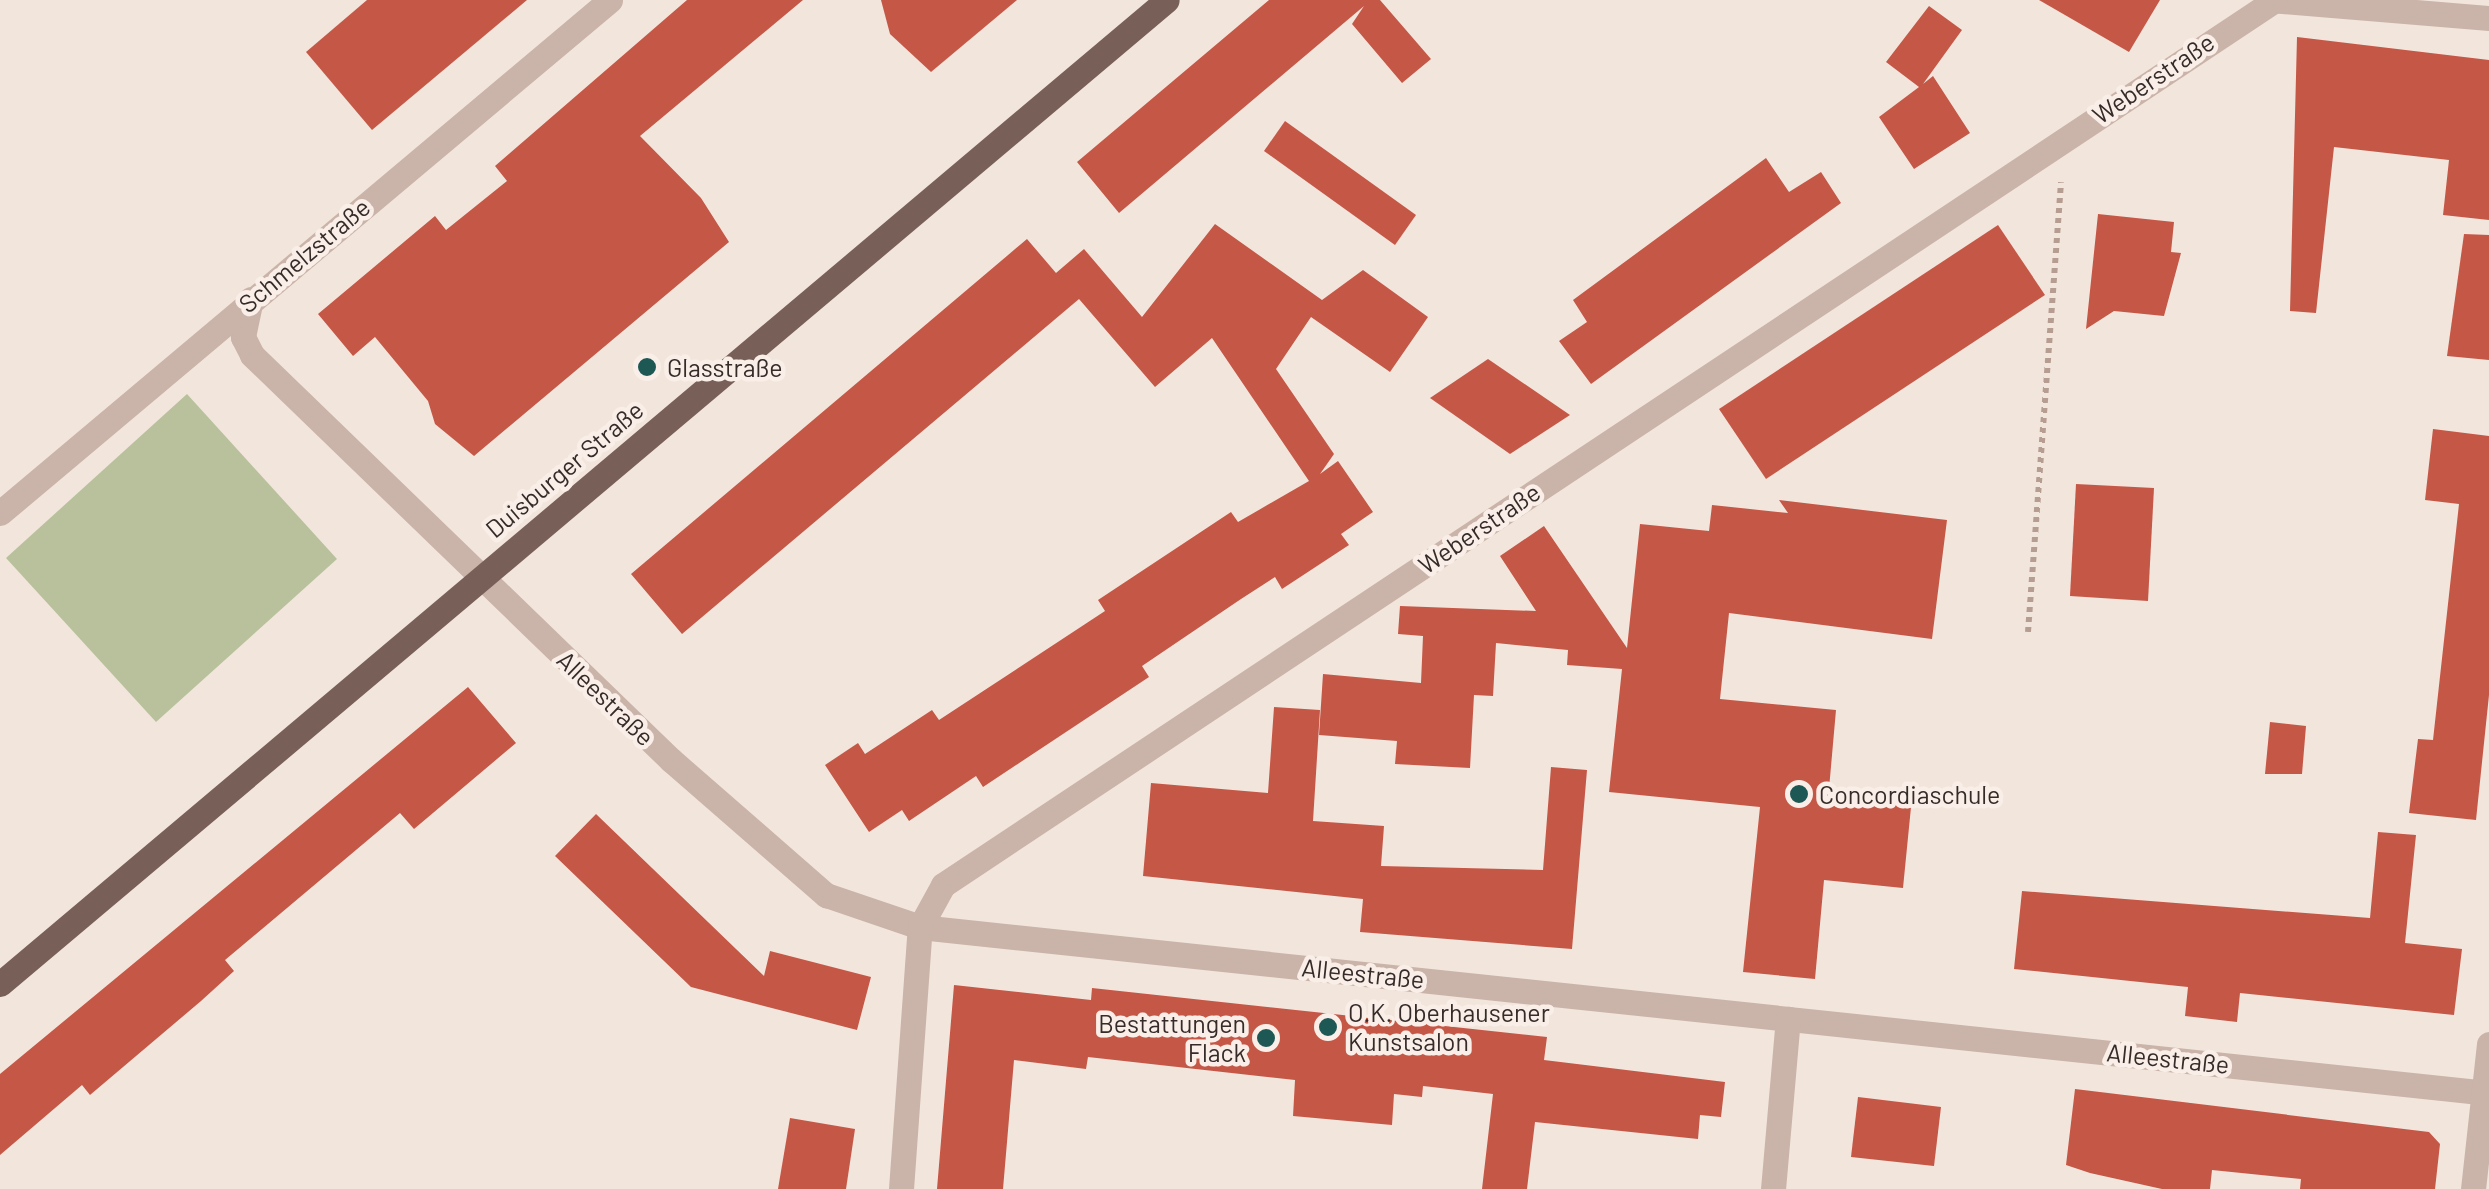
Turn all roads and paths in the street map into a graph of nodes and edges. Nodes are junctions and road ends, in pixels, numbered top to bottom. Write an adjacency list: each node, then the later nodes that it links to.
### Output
1 (610, 0): 6 (street, Schmelzstraße)
2 (1166, 0): 8 (main road, Duisburger Straße)
3 (2273, 0): 4 (street); 5 (street, Weberstraße)
4 (2489, 18)
5 (2064, 136): 9 (path); 10 (street, Weberstraße)
6 (251, 299): 7 (street, Schmelzstraße); 8 (street)
7 (0, 513)
8 (485, 575): 10 (street, Alleestraße); 11 (main road, Duisburger Straße)
9 (2028, 632)
10 (920, 927): 12 (street, Alleestraße); 15 (street, Weberstraße)
11 (0, 984)
12 (1788, 1018): 14 (street, Alleestraße); 16 (street)
13 (2489, 1044): 14 (street)
14 (2486, 1092): 17 (street)
15 (901, 1189)
16 (1773, 1189)
17 (2474, 1189)

